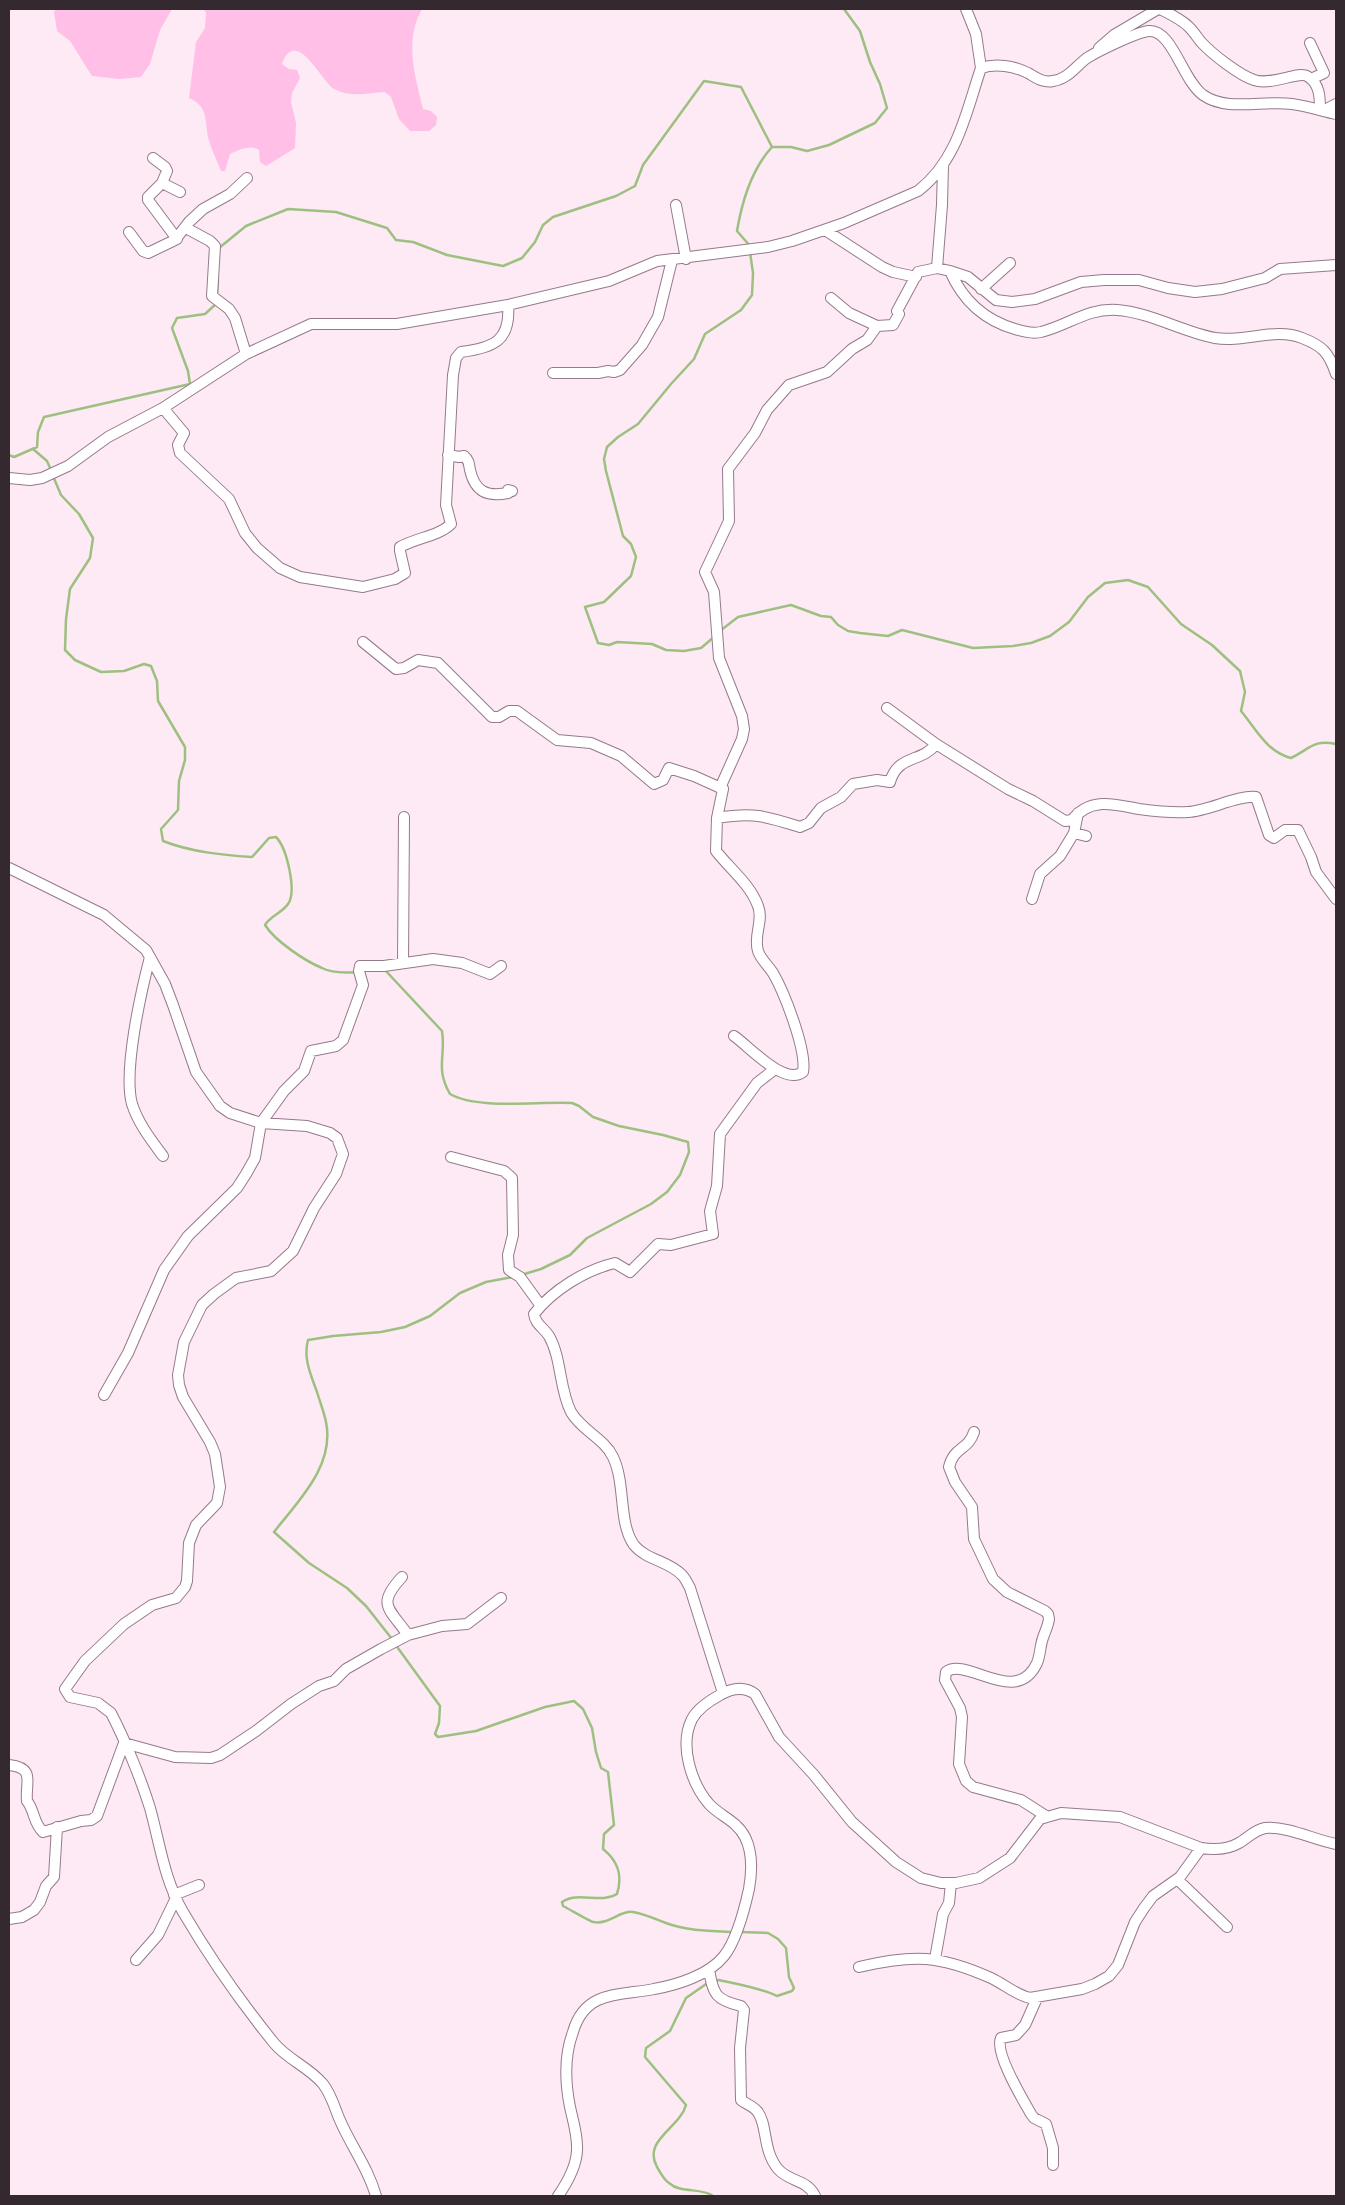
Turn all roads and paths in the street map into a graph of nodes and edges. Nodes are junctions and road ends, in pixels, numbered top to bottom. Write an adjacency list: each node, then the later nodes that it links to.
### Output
1 (966, 9): 5 (street)
2 (1159, 9): 4 (street); 6 (street)
3 (1310, 43): 6 (street)
4 (1088, 57): 5 (street); 8 (street)
5 (981, 68): 11 (street)
6 (1311, 79): 8 (street)
7 (1336, 104): 8 (street)
8 (1321, 111): 9 (street)
9 (1336, 114)
10 (153, 158): 13 (street)
11 (943, 165): 17 (street); 24 (street)
12 (247, 178): 16 (street)
13 (162, 183): 14 (street); 19 (street)
14 (180, 192)
15 (676, 205): 20 (street)
16 (186, 228): 19 (street); 31 (street)
17 (825, 230): 20 (street); 26 (street)
18 (129, 232): 19 (street)
19 (177, 239)
20 (686, 259): 21 (street)
21 (672, 260): 29 (street); 33 (street)
22 (1010, 263): 27 (street)
23 (1336, 265): 27 (street)
24 (937, 268): 25 (street); 26 (street)
25 (950, 271): 27 (street); 32 (street)
26 (916, 277): 30 (street)
27 (981, 288)
28 (830, 298): 30 (street)
29 (508, 305): 31 (street); 35 (street)
30 (877, 326): 41 (street)
31 (246, 354): 34 (street)
32 (1335, 369)
33 (553, 373)
34 (163, 408): 35 (street); 36 (street)
35 (448, 455): 37 (street)
36 (9, 478)
37 (512, 491)
38 (363, 642): 41 (street)
39 (887, 708): 40 (street)
40 (936, 744): 42 (street); 44 (street)
41 (720, 788): 44 (street)
42 (1078, 812): 45 (street); 48 (street)
43 (404, 817): 51 (street)
44 (717, 818): 54 (street)
45 (1074, 833): 46 (street); 49 (street)
46 (1086, 836)
47 (9, 868): 50 (street)
48 (1336, 899)
49 (1032, 900)
50 (150, 957): 55 (street); 56 (street)
51 (403, 963): 52 (street); 55 (street)
52 (501, 966)
53 (734, 1036): 54 (street)
54 (775, 1069): 58 (street)
55 (261, 1123): 59 (street); 65 (street)
56 (163, 1156)
57 (451, 1157): 58 (street)
58 (541, 1306): 64 (street)
59 (104, 1394)
60 (974, 1432): 67 (street)
61 (402, 1577): 63 (street)
62 (501, 1598): 63 (street)
63 (408, 1635): 65 (street)
64 (723, 1693): 72 (street); 80 (street)
65 (124, 1743): 68 (street); 74 (street)
66 (9, 1765): 68 (street)
67 (1046, 1816): 70 (street); 72 (street)
68 (57, 1827): 75 (street)
69 (1336, 1844): 70 (street)
70 (1201, 1848): 71 (street)
71 (1178, 1878): 76 (street); 81 (street)
72 (952, 1883): 78 (street)
73 (199, 1885): 74 (street)
74 (175, 1896): 77 (street); 83 (street)
75 (9, 1919)
76 (1227, 1927)
77 (136, 1960)
78 (935, 1960): 79 (street); 81 (street)
79 (859, 1967)
80 (709, 1969): 84 (street); 85 (street)
81 (1037, 1998): 82 (street)
82 (1053, 2165)
83 (376, 2196)
84 (558, 2196)
85 (815, 2196)

